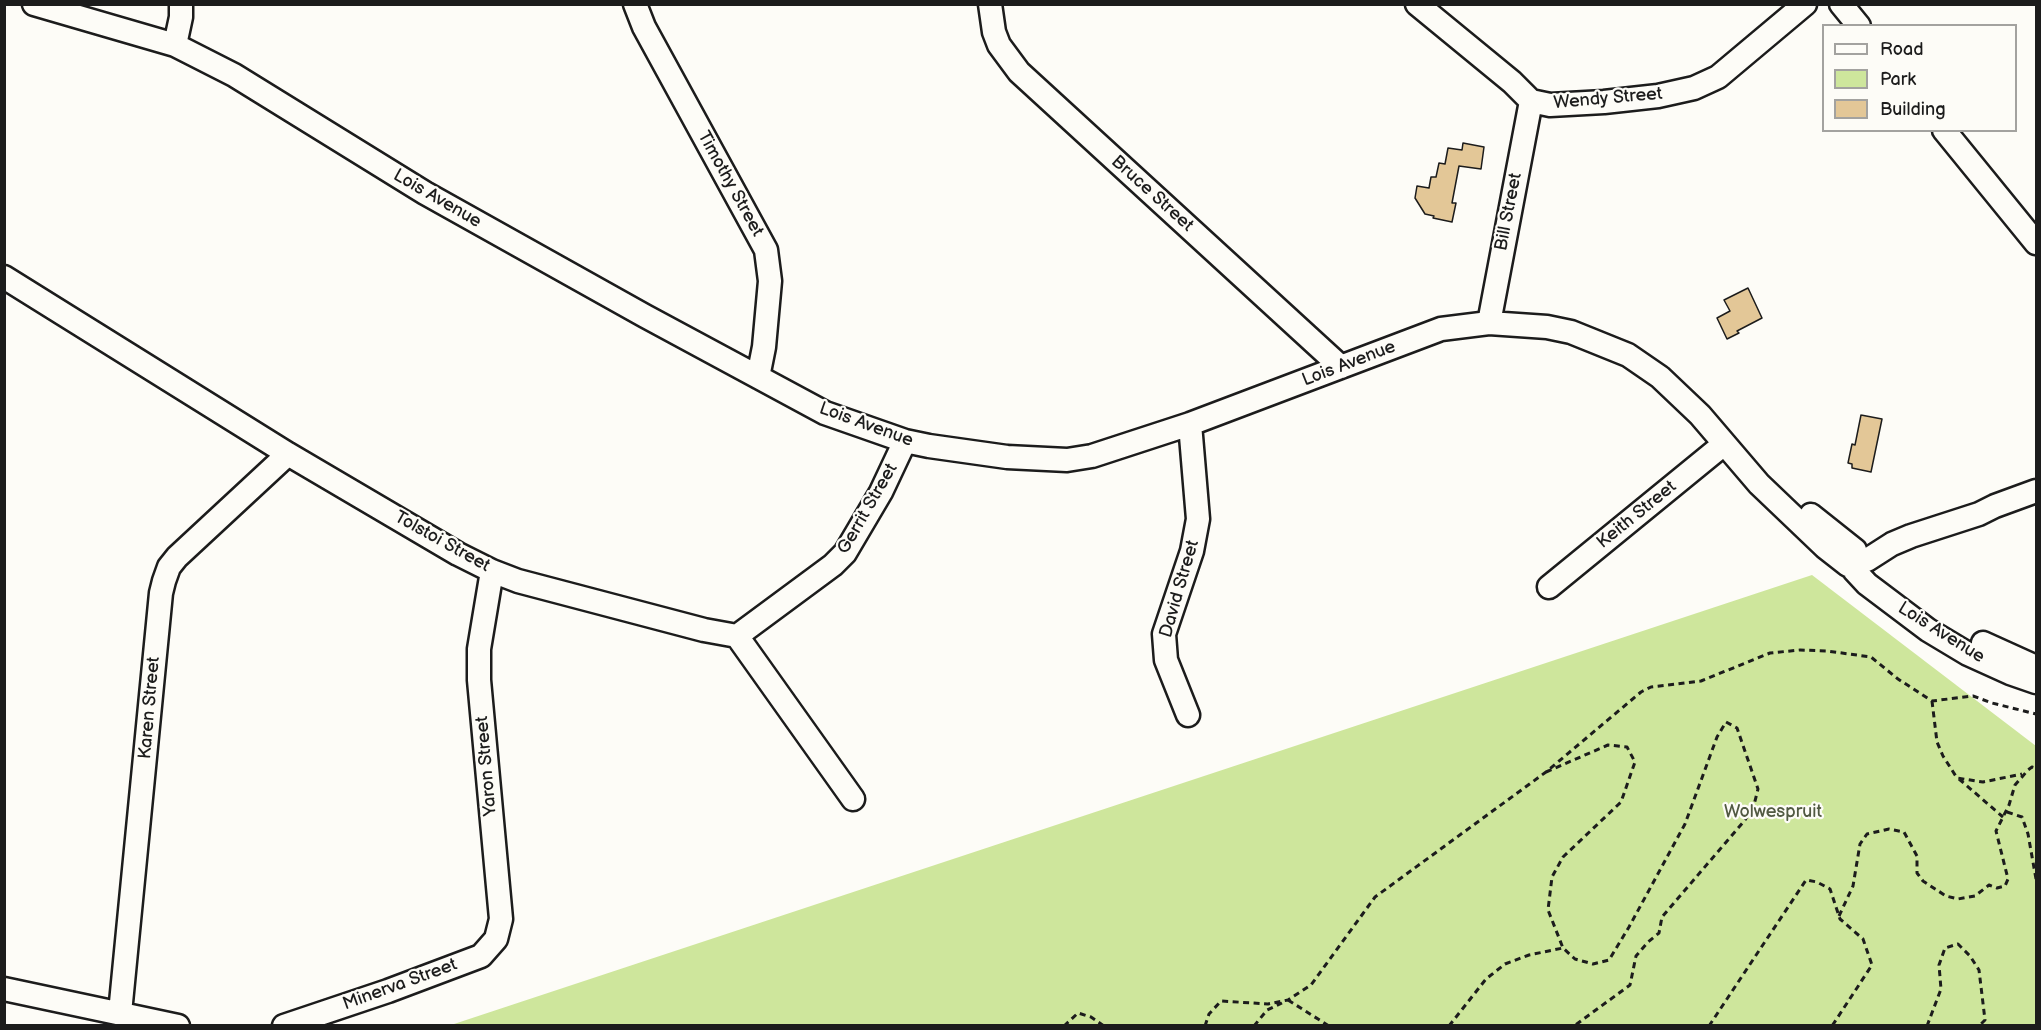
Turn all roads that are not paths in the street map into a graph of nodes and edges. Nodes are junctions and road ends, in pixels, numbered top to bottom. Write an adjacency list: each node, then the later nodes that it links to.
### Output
1 (34, 4): 9 (street, Lois Avenue)
2 (181, 4): 9 (street)
3 (634, 4): 16 (street, Timothy Street)
4 (990, 4): 15 (street, Bruce Street)
5 (1417, 4): 10 (street, Wendy Street)
6 (1805, 4): 10 (street, Wendy Street)
7 (1841, 4): 8 (street)
8 (1857, 24)
9 (175, 45): 16 (street, Lois Avenue)
10 (1531, 101): 14 (street, Bill Street)
11 (1946, 132): 12 (street)
12 (2034, 236)
13 (4, 277): 20 (street, Tolstoi Street)
14 (1488, 323): 15 (street, Lois Avenue); 19 (street, Lois Avenue)
15 (1341, 367): 17 (street, Lois Avenue)
16 (758, 376): 18 (street, Lois Avenue)
17 (1190, 424): 18 (street, Lois Avenue); 28 (street, David Street)
18 (905, 441): 25 (street, Gerrit Street)
19 (1728, 447): 22 (street, Lois Avenue); 24 (street, Keith Street)
20 (288, 454): 23 (street, Tolstoi Street); 32 (street, Karen Street)
21 (2037, 491): 22 (street)
22 (1858, 560): 26 (street, Lois Avenue); 27 (street, Lois Avenue)
23 (492, 571): 25 (street, Tolstoi Street); 30 (street, Yaron Street)
24 (1549, 587)
25 (737, 636): 29 (street)
26 (2037, 667)
27 (2037, 682)
28 (1188, 716)
29 (853, 799)
30 (481, 956): 34 (street, Minerva Street)
31 (4, 989): 32 (street)
32 (120, 1013): 33 (street)
33 (178, 1026)
34 (284, 1026)

